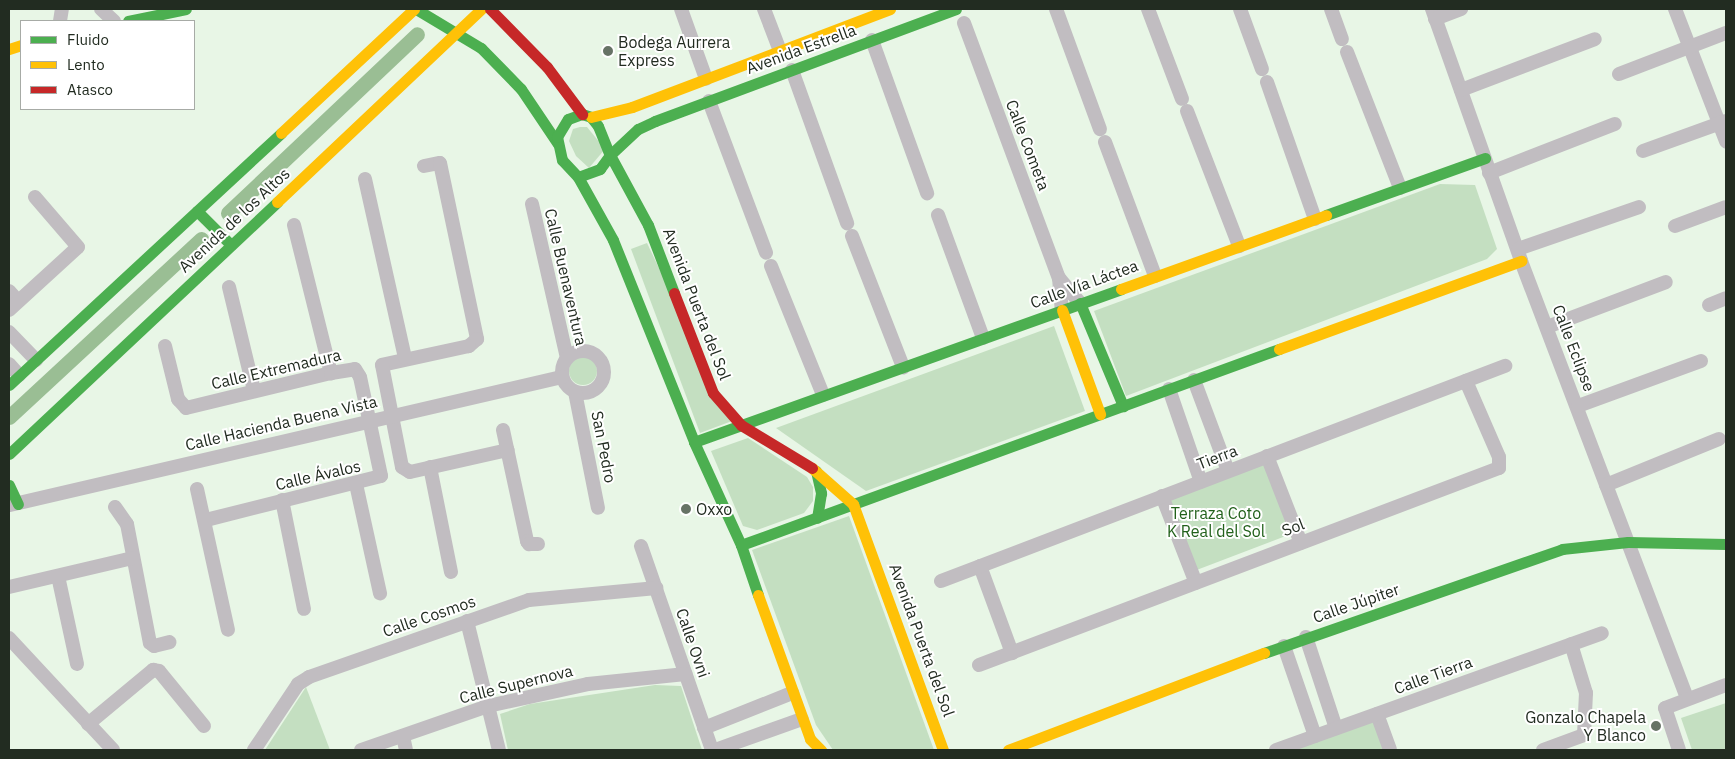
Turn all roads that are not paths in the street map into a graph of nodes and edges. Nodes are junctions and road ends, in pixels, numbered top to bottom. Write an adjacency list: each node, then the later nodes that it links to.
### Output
1 (101, 9): 18 (street)
2 (186, 9): 19 (street)
3 (415, 9): 21 (street); 50 (street, Avenida de los Altos)
4 (481, 9): 21 (street, Avenida de los Altos)
5 (490, 9): 32 (street)
6 (681, 9): 29 (street)
7 (764, 9): 26 (street)
8 (890, 9): 17 (street, Avenida Estrella)
9 (956, 9): 24 (street, Avenida Estrella)
10 (1056, 9): 58 (street)
11 (1148, 9): 56 (street)
12 (1240, 9): 52 (street)
13 (1331, 9): 44 (street)
14 (1461, 9): 16 (street)
15 (1675, 9): 25 (street)
16 (1434, 14): 30 (street, Calle Eclipse)
17 (857, 15): 26 (street, Avenida Estrella)
18 (113, 20)
19 (133, 20)
20 (964, 23): 59 (street, Calle Cometa)
21 (457, 31): 36 (street); 55 (street, Avenida de los Altos)
22 (1726, 33): 25 (street)
23 (1595, 39): 30 (street)
24 (872, 40): 27 (street, Avenida Estrella); 45 (street)
25 (1689, 46): 28 (street); 33 (street)
26 (780, 51): 29 (street, Avenida Estrella)
27 (792, 70): 31 (street, Avenida Estrella); 77 (street)
28 (1619, 74)
29 (706, 79): 32 (street, Avenida Estrella)
30 (1461, 90): 39 (street, Calle Eclipse)
31 (709, 101): 38 (street, Avenida Estrella); 87 (street)
32 (586, 116): 36 (street); 38 (street)
33 (1723, 122): 35 (street); 37 (street)
34 (1616, 124): 41 (street)
35 (1726, 141)
36 (558, 144): 42 (street)
37 (1643, 151)
38 (610, 155): 42 (street); 93 (street, Avenida Puerta del Sol)
39 (1485, 158): 41 (street, Calle Eclipse); 44 (street, Calle Vía Láctea)
40 (424, 166): 71 (street)
41 (1490, 173): 57 (street, Calle Eclipse)
42 (578, 176): 96 (street)
43 (365, 179): 71 (street)
44 (1400, 188): 52 (street, Calle Vía Láctea)
45 (928, 194)
46 (35, 197): 63 (street)
47 (532, 204): 72 (street, Calle Buenaventura)
48 (1639, 207): 57 (street)
49 (1726, 207): 54 (street)
50 (197, 212): 55 (street); 73 (street, Avenida de los Altos)
51 (938, 216): 69 (street)
52 (1315, 219): 56 (street, Calle Vía Láctea)
53 (294, 225): 78 (street)
54 (1675, 226)
55 (231, 245): 98 (street, Avenida de los Altos)
56 (1239, 246): 58 (street, Calle Vía Láctea)
57 (1520, 255): 67 (street, Calle Eclipse); 81 (street)
58 (1155, 276): 64 (street, Calle Vía Láctea)
59 (1059, 278): 64 (street, Calle Cometa); 66 (street, Calle Cometa)
60 (1666, 282): 67 (street)
61 (229, 288): 85 (street)
62 (1726, 298): 65 (street)
63 (12, 301)
64 (1080, 303): 66 (street, Calle Vía Láctea); 88 (street, Calle Cometa)
65 (1709, 305)
66 (1062, 310): 69 (street, Calle Vía Láctea); 90 (street, Calle Cometa)
67 (1547, 327): 89 (street, Calle Eclipse)
68 (9, 332): 73 (street)
69 (983, 338): 77 (street, Calle Vía Láctea)
70 (165, 346): 85 (street, Calle Extremadura)
71 (405, 358): 91 (street)
72 (567, 358): 80 (street); 86 (street)
73 (36, 360): 79 (street, Avenida de los Altos)
74 (1701, 361): 89 (street)
75 (9, 364): 79 (street)
76 (1504, 366): 82 (street, Tierra)
77 (903, 367): 87 (street, Calle Vía Láctea)
78 (331, 373): 85 (street, Calle Extremadura); 92 (street, Calle Extremadura)
79 (19, 375): 83 (street, Avenida de los Altos)
80 (562, 377): 86 (street); 91 (street, Calle Hacienda Buena Vista)
81 (1194, 380): 84 (street); 102 (street)
82 (1466, 381): 99 (street, Tierra); 117 (street, Sol)
83 (9, 385)
84 (1169, 389): 88 (street); 103 (street)
85 (254, 390)
86 (575, 392): 113 (street, San Pedro)
87 (823, 395): 93 (street, Calle Vía Láctea)
88 (1123, 406): 90 (street)
89 (1578, 406): 106 (street, Calle Eclipse)
90 (1100, 414): 111 (street)
91 (390, 416): 92 (street, Calle Hacienda Buena Vista); 100 (street)
92 (368, 420): 104 (street, Calle Ávalos); 110 (street, Calle Hacienda Buena Vista)
93 (741, 425): 96 (street, Calle Vía Láctea); 101 (street, Avenida Puerta del Sol)
94 (503, 430): 97 (street)
95 (1719, 439): 106 (street)
96 (694, 442): 120 (street)
97 (508, 450): 100 (street); 118 (street)
98 (9, 455)
99 (1267, 456): 102 (street, Tierra); 117 (street)
100 (430, 467): 124 (street)
101 (816, 471): 111 (street, Avenida Puerta del Sol); 114 (street)
102 (1228, 472): 103 (street, Tierra)
103 (1202, 482): 108 (street, Tierra)
104 (356, 484): 109 (street, Calle Ávalos); 130 (street)
105 (9, 485): 110 (street)
106 (1606, 485): 116 (street, Calle Eclipse)
107 (197, 489): 115 (street)
108 (1162, 496): 123 (street, Tierra); 127 (street)
109 (282, 500): 115 (street, Calle Ávalos); 131 (street)
110 (14, 504)
111 (853, 504): 114 (street); 164 (street, Avenida Puerta del Sol)
112 (115, 507): 122 (street)
113 (598, 508)
114 (816, 518): 120 (street)
115 (206, 520): 133 (street)
116 (1628, 542): 119 (street, Calle Júpiter); 135 (street, Calle Júpiter); 146 (street, Calle Eclipse)
117 (1301, 543): 127 (street, Sol)
118 (538, 544)
119 (1726, 544)
120 (741, 545): 145 (street)
121 (641, 546): 129 (street, Calle Ovni)
122 (133, 558): 125 (street); 137 (street)
123 (980, 566): 126 (street, Tierra); 140 (street)
124 (451, 572)
125 (58, 576): 128 (street); 141 (street)
126 (941, 581)
127 (1196, 583): 140 (street, Sol)
128 (9, 587)
129 (656, 588): 132 (street, Calle Cosmos); 143 (street, Calle Ovni)
130 (380, 593)
131 (304, 609)
132 (467, 620): 147 (street); 158 (street, Calle Cosmos)
133 (228, 630)
134 (1602, 633): 138 (street, Calle Tierra)
135 (1306, 637): 139 (street, Calle Júpiter); 153 (street)
136 (9, 638): 150 (street)
137 (170, 642)
138 (1571, 644): 148 (street, Calle Tierra); 168 (street)
139 (1284, 646): 155 (street); 165 (street, Calle Júpiter)
140 (1012, 653): 142 (street, Sol)
141 (77, 664)
142 (979, 665)
143 (685, 674): 147 (street, Calle Supernova); 152 (street, Calle Ovni)
144 (1726, 685): 146 (street)
145 (792, 693): 149 (street); 152 (street)
146 (1687, 699): 169 (street)
147 (488, 706): 154 (street, Calle Supernova); 161 (street)
148 (1376, 714): 153 (street, Calle Tierra); 167 (street)
149 (802, 719): 156 (street); 162 (street)
150 (88, 724): 151 (street); 157 (street)
151 (204, 726)
152 (704, 728): 162 (street, Calle Ovni)
153 (1336, 728): 155 (street, Calle Tierra)
154 (402, 736): 159 (street, Calle Supernova); 160 (street)
155 (1315, 736): 166 (street, Calle Tierra)
156 (812, 745): 163 (street)
157 (113, 750)
158 (254, 750)
159 (362, 750)
160 (406, 750)
161 (499, 750)
162 (714, 750)
163 (821, 750)
164 (944, 750)
165 (1008, 750)
166 (1276, 750)
167 (1390, 750)
168 (1543, 750)
169 (1679, 750)

